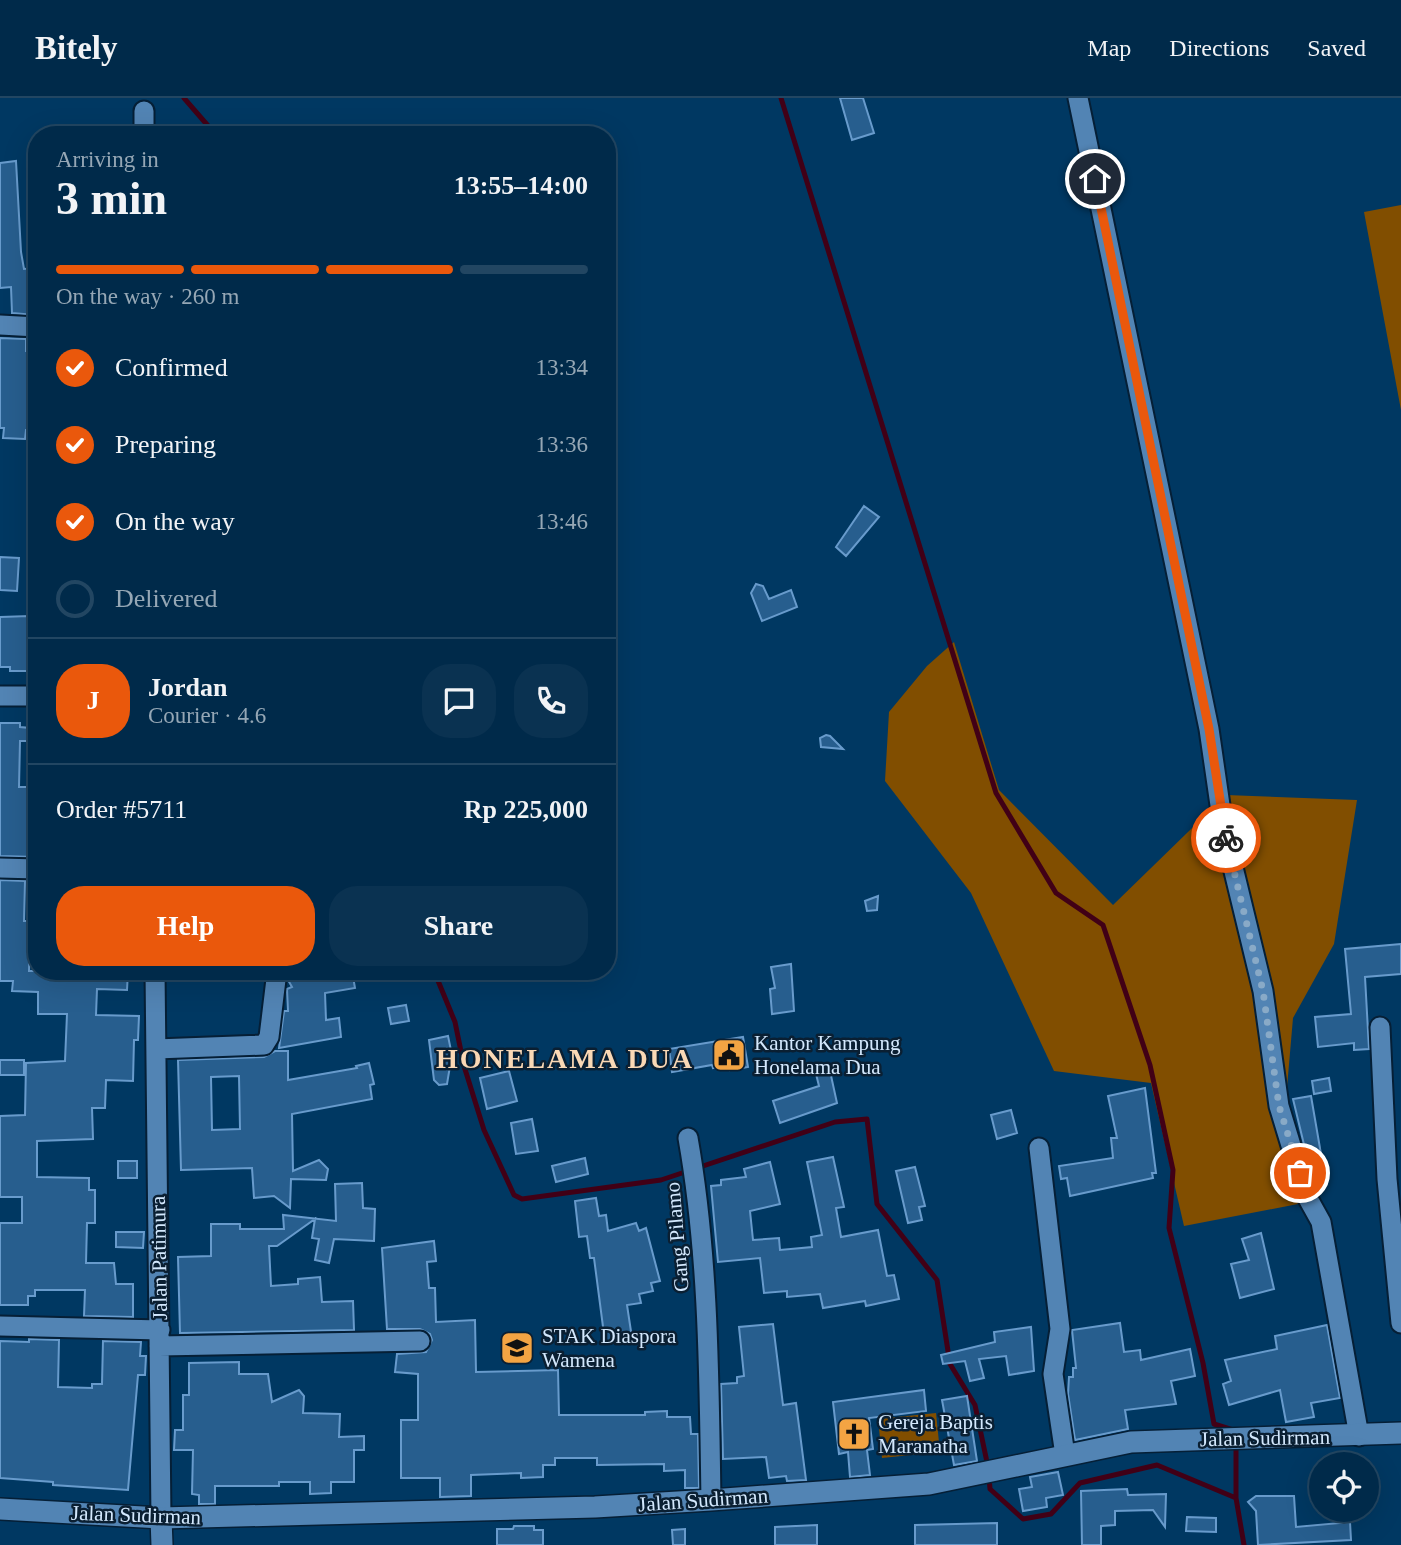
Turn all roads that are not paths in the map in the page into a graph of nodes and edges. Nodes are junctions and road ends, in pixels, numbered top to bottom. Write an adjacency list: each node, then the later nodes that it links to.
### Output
1 (1078, 98): 21 (street)
2 (144, 111): 3 (street)
3 (144, 126)
4 (0, 325): 5 (street)
5 (28, 327)
6 (0, 696): 7 (street)
7 (28, 696)
8 (0, 868): 9 (street)
9 (28, 869)
10 (155, 980): 13 (street, Jalan Patimura)
11 (276, 980): 13 (street)
12 (1380, 1027): 16 (street)
13 (156, 1049): 18 (street, Jalan Patimura)
14 (688, 1138): 23 (street, Gang Pilamo)
15 (1039, 1148): 22 (street)
16 (1401, 1323)
17 (0, 1326): 18 (street)
18 (160, 1338): 19 (street); 25 (street, Jalan Patimura)
19 (420, 1341)
20 (1401, 1433): 21 (street, Jalan Sudirman)
21 (1359, 1436): 22 (street, Jalan Sudirman)
22 (1065, 1455): 23 (street, Jalan Sudirman)
23 (711, 1500): 25 (street, Jalan Sudirman)
24 (0, 1508): 25 (street, Jalan Sudirman)
25 (161, 1518): 26 (street, Jalan Patimura)
26 (162, 1545)

